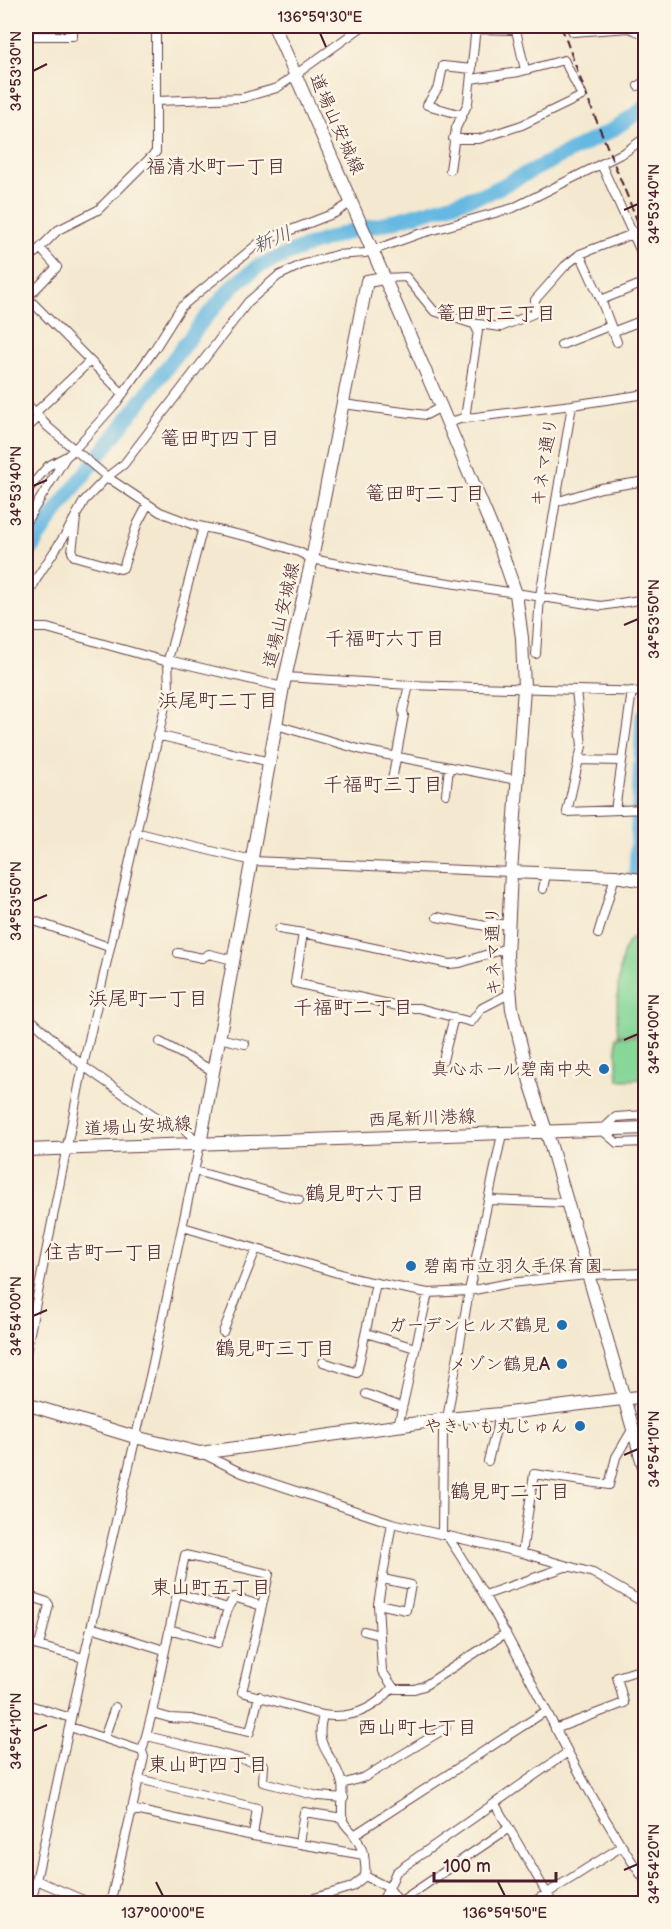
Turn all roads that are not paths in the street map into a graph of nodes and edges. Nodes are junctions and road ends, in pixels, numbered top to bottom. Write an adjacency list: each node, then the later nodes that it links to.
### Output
1 (73, 26): 8 (street)
2 (156, 26): 13 (street)
3 (274, 26): 11 (street, 道場山安城線)
4 (363, 26): 11 (street)
5 (570, 26): 7 (street)
6 (475, 27): 9 (street); 10 (street)
7 (645, 35)
8 (26, 36)
9 (472, 69): 12 (street); 14 (street)
10 (525, 70): 12 (street); 16 (street)
11 (296, 74): 13 (street); 19 (street, 道場山安城線)
12 (471, 79): 14 (street)
13 (156, 101): 22 (street)
14 (462, 115): 16 (street)
15 (645, 137): 17 (street)
16 (453, 139): 18 (street)
17 (601, 164): 21 (street); 23 (street)
18 (450, 170)
19 (353, 205): 23 (street, 道場山安城線); 37 (street)
20 (645, 229): 21 (street)
21 (632, 234): 24 (street); 26 (street)
22 (40, 248): 25 (street); 29 (street)
23 (372, 248): 27 (street, 道場山安城線); 49 (street)
24 (580, 254): 30 (street); 32 (street)
25 (26, 262)
26 (645, 263)
27 (384, 278): 32 (street); 40 (street, 道場山安城線); 42 (street, キネマ通り)
28 (645, 282): 30 (street)
29 (26, 298): 36 (street)
30 (601, 300): 33 (street)
31 (645, 319): 33 (street)
32 (474, 324): 44 (street)
33 (611, 329): 34 (street); 35 (street)
34 (617, 342)
35 (561, 345)
36 (90, 361): 37 (street); 43 (street)
37 (123, 394): 47 (street)
38 (645, 394): 41 (street, キネマ通り)
39 (26, 403): 43 (street)
40 (343, 404): 42 (street); 57 (street, 道場山安城線)
41 (572, 405): 44 (street, キネマ通り); 52 (street, キネマ通り)
42 (441, 407): 45 (street, キネマ通り)
43 (37, 415): 46 (street); 47 (street)
44 (465, 418): 45 (street, キネマ通り)
45 (448, 423): 58 (street, キネマ通り)
46 (26, 429)
47 (74, 450): 48 (street); 49 (street)
48 (66, 457): 51 (street); 55 (street)
49 (105, 475): 53 (street); 54 (street)
50 (645, 481): 52 (street)
51 (26, 492)
52 (556, 502): 59 (street, キネマ通り)
53 (148, 504): 54 (street); 56 (street)
54 (75, 518): 61 (street)
55 (26, 522)
56 (203, 527): 57 (street); 64 (street)
57 (312, 559): 58 (street); 65 (street, 道場山安城線)
58 (516, 594): 59 (street); 67 (street, キネマ通り)
59 (540, 596): 60 (street); 63 (street, キネマ通り)
60 (645, 599)
61 (26, 600)
62 (26, 628): 64 (street)
63 (536, 654)
64 (168, 661): 65 (street); 72 (street)
65 (284, 682): 66 (street); 71 (street, 道場山安城線)
66 (410, 685): 67 (street); 73 (street)
67 (524, 688): 68 (street); 78 (street, キネマ通り)
68 (576, 690): 69 (street); 74 (street)
69 (633, 691): 70 (street); 75 (street)
70 (645, 692)
71 (276, 725): 73 (street); 76 (street, 道場山安城線)
72 (157, 735): 76 (street); 83 (street)
73 (395, 758): 77 (street); 79 (street)
74 (578, 760): 75 (street); 82 (street)
75 (621, 761): 82 (street)
76 (270, 762): 84 (street, 道場山安城線)
77 (448, 768): 78 (street); 80 (street)
78 (517, 780): 85 (street, キネマ通り)
79 (391, 786)
80 (446, 794)
81 (645, 809): 82 (street)
82 (615, 810)
83 (135, 832): 84 (street); 96 (street)
84 (252, 861): 85 (street); 99 (street, 道場山安城線)
85 (511, 872): 86 (street); 92 (street, キネマ通り)
86 (546, 873): 87 (street); 89 (street)
87 (615, 876): 88 (street); 95 (street)
88 (645, 881)
89 (543, 889)
90 (437, 917): 92 (street)
91 (26, 918): 96 (street)
92 (508, 925): 97 (street, キネマ通り)
93 (279, 929): 94 (street)
94 (303, 933): 97 (street); 102 (street)
95 (598, 934)
96 (109, 947): 107 (street)
97 (507, 948): 100 (street, キネマ通り)
98 (178, 953): 99 (street)
99 (233, 960): 103 (street, 道場山安城線)
100 (511, 993): 102 (street); 112 (street, キネマ通り)
101 (26, 1015): 107 (street)
102 (454, 1017): 106 (street)
103 (219, 1038): 105 (street); 108 (street, 道場山安城線)
104 (160, 1042): 108 (street)
105 (245, 1044)
106 (443, 1060)
107 (83, 1066): 115 (street); 116 (street)
108 (213, 1071): 115 (street, 道場山安城線)
109 (645, 1115): 111 (street)
110 (645, 1128): 111 (street, 西尾新川港線)
111 (602, 1130): 112 (street, 西尾新川港線); 114 (street)
112 (547, 1132): 113 (street, 西尾新川港線); 121 (street, キネマ通り)
113 (502, 1134): 115 (street, 西尾新川港線); 120 (street)
114 (645, 1142)
115 (200, 1144): 116 (street, 道場山安城線); 118 (street)
116 (66, 1148): 117 (street, 道場山安城線); 132 (street)
117 (26, 1150)
118 (195, 1171): 119 (street); 122 (street)
119 (299, 1200)
120 (489, 1200): 121 (street); 127 (street)
121 (567, 1203): 125 (street, キネマ通り)
122 (183, 1227): 123 (street); 143 (street)
123 (256, 1249): 126 (street); 129 (street)
124 (645, 1273): 125 (street)
125 (587, 1275): 127 (street); 136 (street, キネマ通り)
126 (376, 1283): 128 (street); 130 (street)
127 (469, 1291): 128 (street); 140 (street)
128 (428, 1293): 131 (street)
129 (223, 1332)
130 (366, 1333): 131 (street); 133 (street)
131 (415, 1348): 138 (street)
132 (26, 1353)
133 (324, 1362)
134 (366, 1394): 138 (street)
135 (645, 1396): 136 (street)
136 (623, 1399): 139 (street); 142 (street, キネマ通り)
137 (26, 1404): 143 (street)
138 (402, 1407): 141 (street)
139 (501, 1414): 140 (street); 145 (street)
140 (447, 1419): 141 (street); 148 (street)
141 (398, 1426): 144 (street)
142 (632, 1430): 146 (street, キネマ通り); 149 (street)
143 (135, 1437): 144 (street); 160 (street)
144 (200, 1453): 147 (street)
145 (488, 1461)
146 (645, 1474)
147 (392, 1523): 148 (street); 152 (street)
148 (445, 1536): 149 (street); 154 (street)
149 (522, 1553): 150 (street)
150 (568, 1566): 154 (street); 157 (street)
151 (30, 1574): 155 (street)
152 (383, 1579): 156 (street); 156 (street)
153 (177, 1593): 158 (street); 159 (street); 161 (street)
154 (484, 1594): 163 (street)
155 (26, 1596): 166 (street)
156 (378, 1604): 164 (street)
157 (645, 1604)
158 (262, 1606): 159 (street); 171 (street)
159 (228, 1608): 161 (street)
160 (91, 1627): 167 (street); 168 (street)
161 (169, 1629): 167 (street)
162 (364, 1631): 164 (street)
163 (506, 1633): 170 (street); 174 (street)
164 (379, 1635): 170 (street)
165 (26, 1643): 166 (street)
166 (39, 1646): 168 (street)
167 (164, 1650): 175 (street)
168 (84, 1658): 177 (street)
169 (645, 1668): 179 (street)
170 (393, 1687): 176 (street)
171 (259, 1696): 175 (street); 176 (street)
172 (26, 1704): 177 (street)
173 (115, 1707): 181 (street)
174 (546, 1710): 179 (street); 191 (street)
175 (152, 1713): 180 (street)
176 (323, 1715): 185 (street)
177 (71, 1722): 181 (street); 197 (street)
178 (446, 1728): 185 (street)
179 (555, 1728): 183 (street)
180 (147, 1736): 182 (street); 186 (street)
181 (104, 1738): 182 (street)
182 (142, 1751): 184 (street)
183 (568, 1752): 187 (street); 194 (street)
184 (139, 1779): 188 (street); 192 (street)
185 (342, 1784): 186 (street)
186 (344, 1798): 189 (street)
187 (495, 1804): 190 (street); 199 (street)
188 (132, 1809): 192 (street); 204 (street)
189 (343, 1818): 191 (street); 193 (street)
190 (508, 1828): 200 (street); 201 (street)
191 (354, 1835): 195 (street)
192 (253, 1836): 193 (street)
193 (298, 1843): 195 (street)
194 (621, 1847): 198 (street); 200 (street)
195 (364, 1855): 196 (street)
196 (365, 1876): 199 (street); 205 (street)
197 (36, 1880): 202 (street); 203 (street)
198 (645, 1882)
199 (389, 1888): 201 (street); 206 (street)
200 (546, 1892): 207 (street); 208 (street)
201 (403, 1902)
202 (31, 1904)
203 (93, 1904)
204 (110, 1904)
205 (294, 1904)
206 (377, 1904)
207 (530, 1904)
208 (553, 1904)

